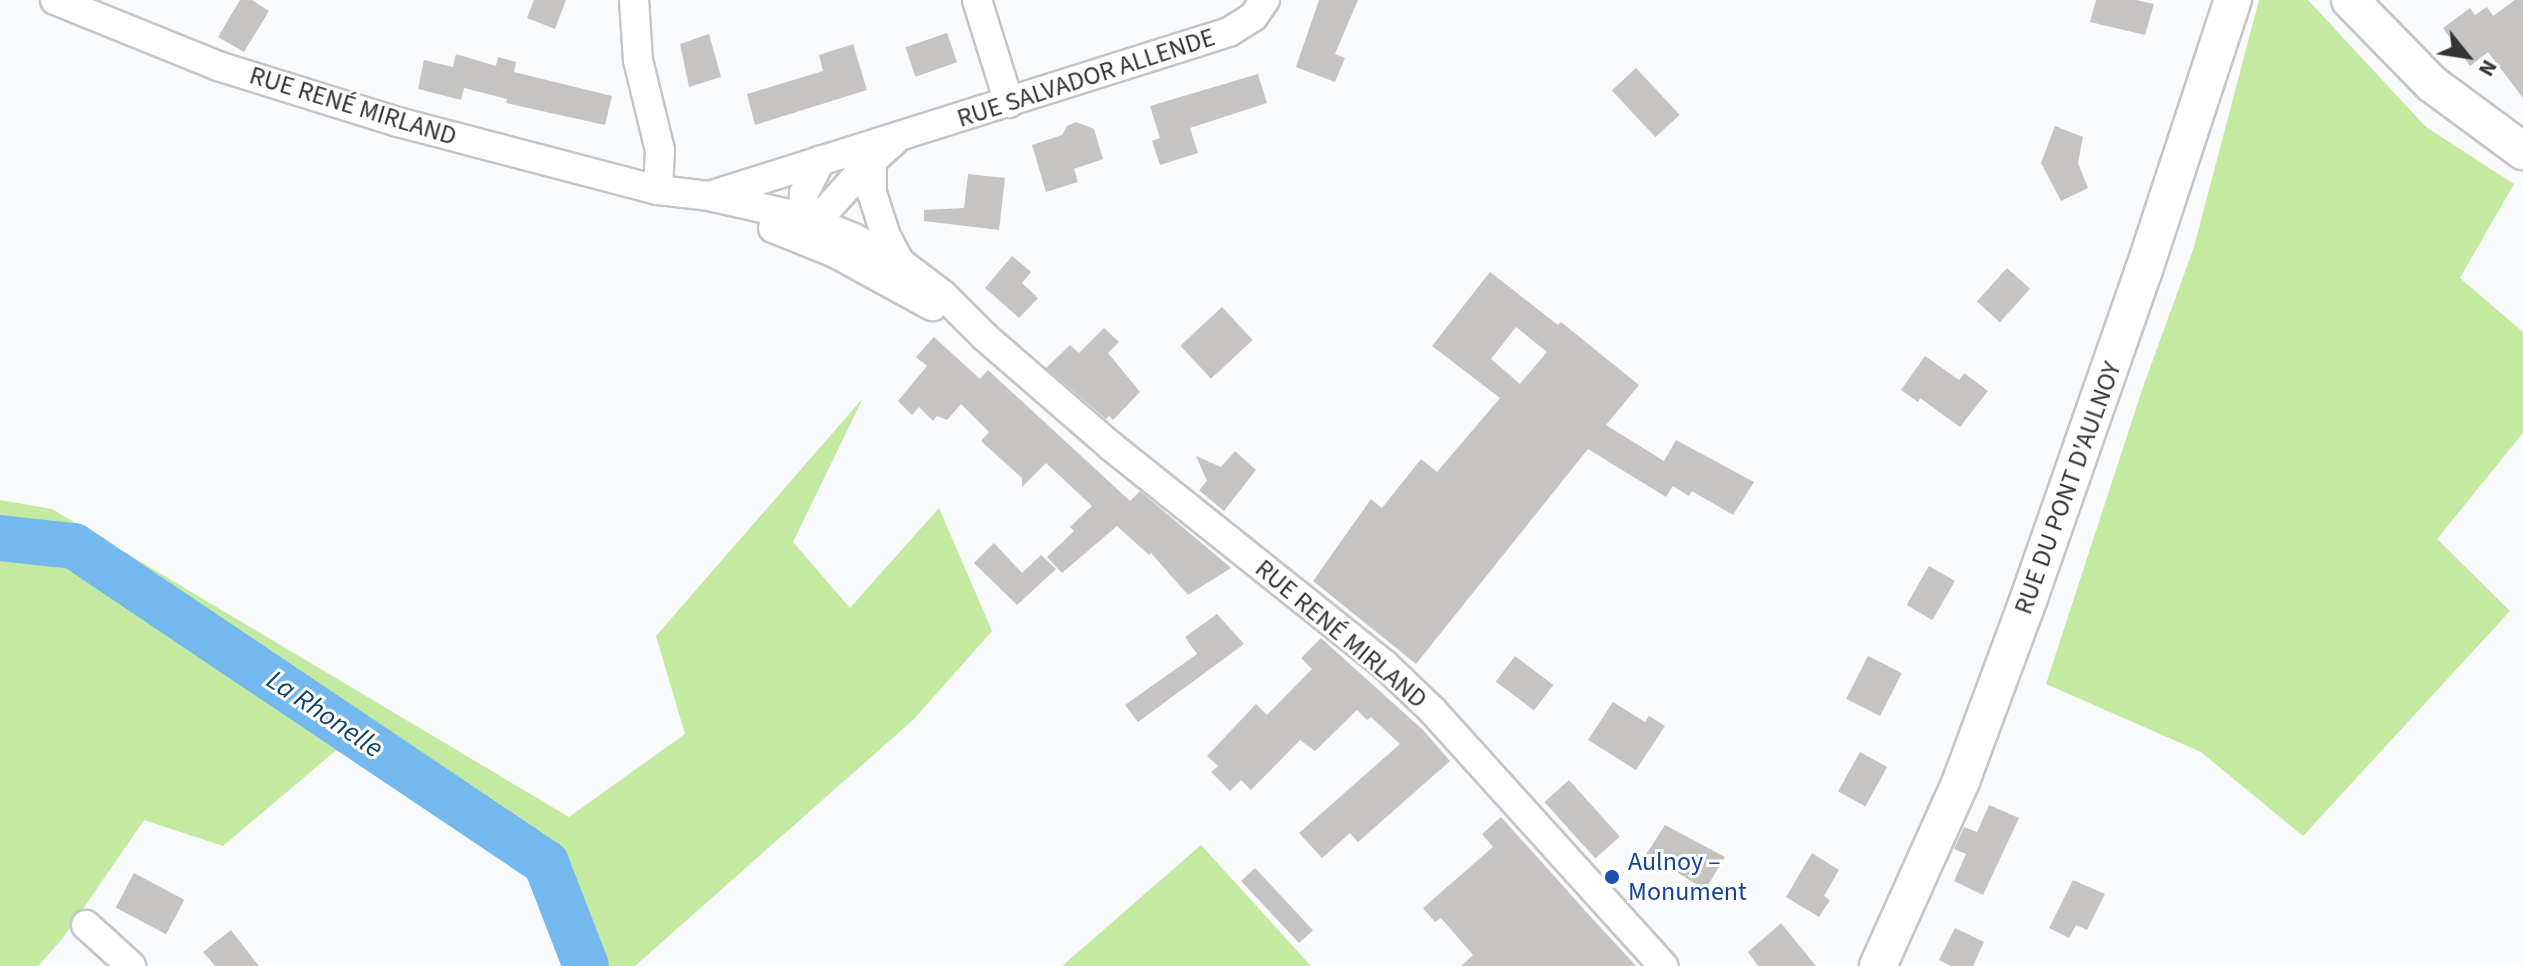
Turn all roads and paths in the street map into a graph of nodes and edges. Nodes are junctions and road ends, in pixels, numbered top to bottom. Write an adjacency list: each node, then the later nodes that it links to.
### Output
1 (55, 0): 12 (street, RUE RENÉ MIRLAND)
2 (634, 0): 12 (street)
3 (977, 0): 7 (street)
4 (1265, 0): 7 (street, RUE SALVADOR ALLENDE)
5 (2233, 0): 20 (street, RUE DU PONT D'AULNOY)
6 (2350, 0): 9 (street)
7 (1009, 103): 8 (street, RUE SALVADOR ALLENDE)
8 (897, 139): 10 (street, RUE SALVADOR ALLENDE); 11 (street, RUE SALVADOR ALLENDE)
9 (2523, 151)
10 (821, 160): 13 (street, RUE SALVADOR ALLENDE); 14 (street)
11 (872, 160): 14 (street, RUE SALVADOR ALLENDE); 15 (street, RUE RENÉ MIRLAND)
12 (658, 190): 13 (street, RUE RENÉ MIRLAND); 14 (street, RUE RENÉ MIRLAND)
13 (709, 196): 14 (street, RUE RENÉ MIRLAND)
14 (807, 226): 15 (street, RUE RENÉ MIRLAND); 16 (street, RUE RENÉ MIRLAND)
15 (902, 264): 16 (street, RUE RENÉ MIRLAND)
16 (985, 337): 19 (street, RUE RENÉ MIRLAND)
17 (86, 925): 18 (street)
18 (131, 966)
19 (1663, 966)
20 (1878, 966)

